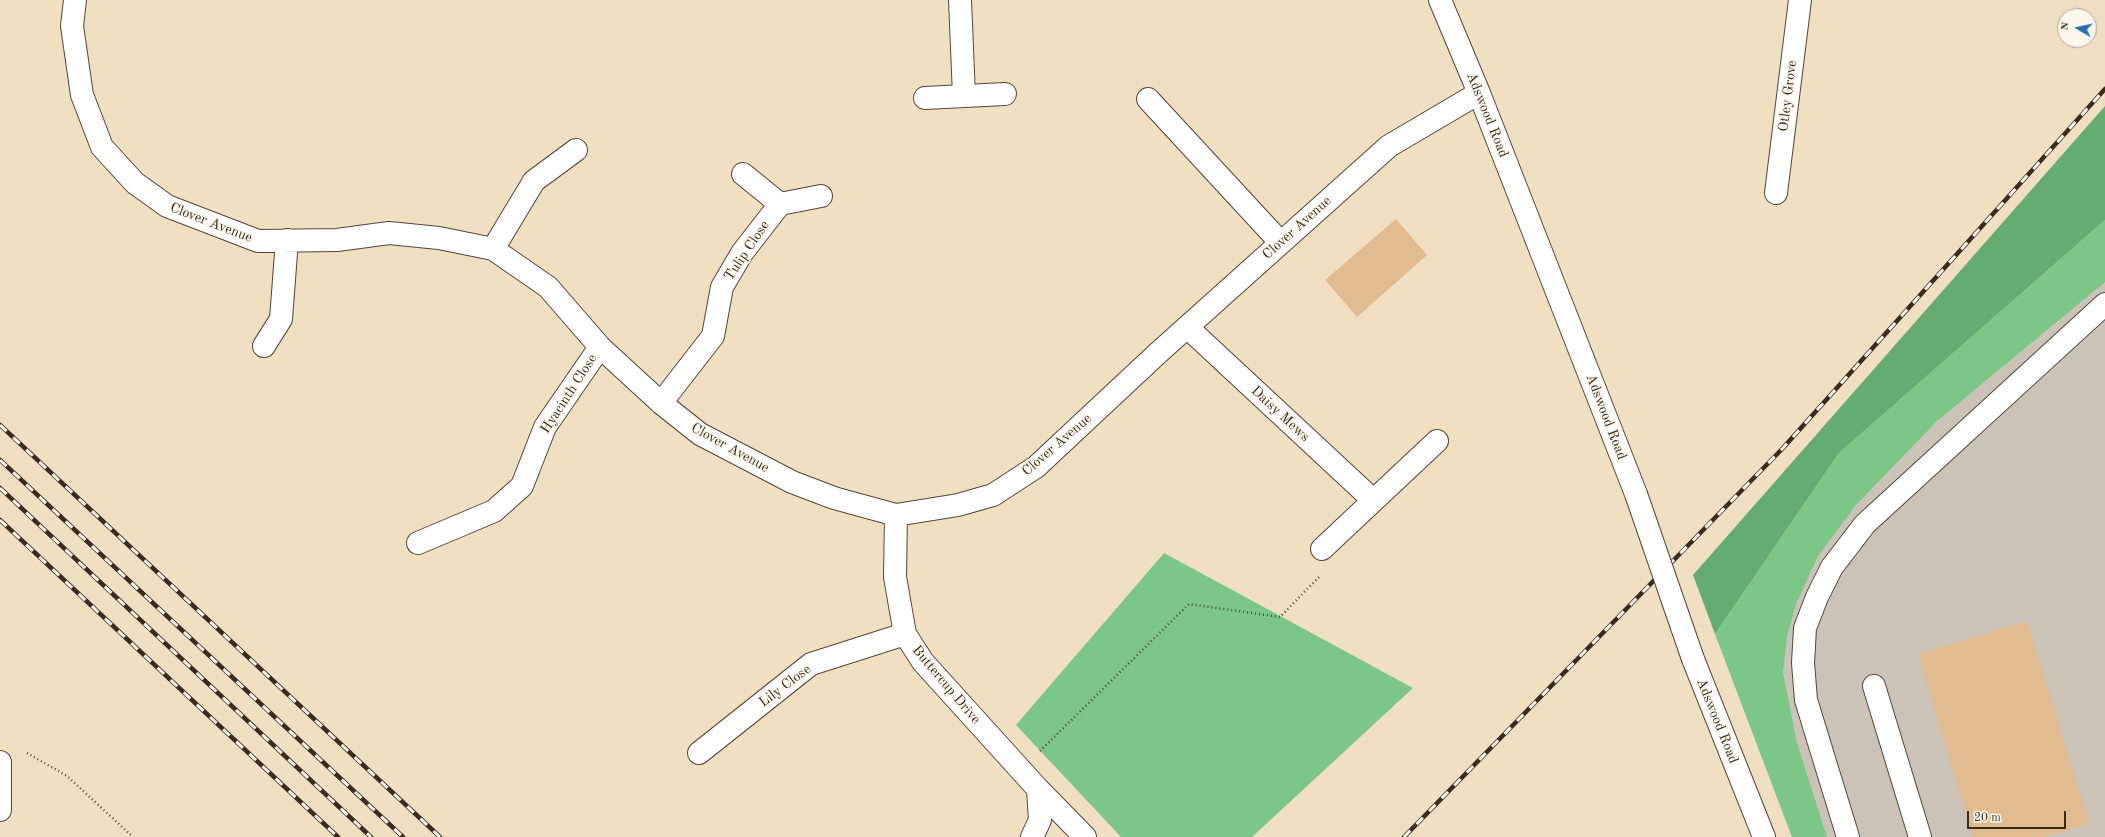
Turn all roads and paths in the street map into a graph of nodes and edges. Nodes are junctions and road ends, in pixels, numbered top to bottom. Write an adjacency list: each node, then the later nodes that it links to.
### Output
1 (75, 0): 15 (street, Clover Avenue)
2 (960, 0): 7 (street)
3 (1440, 0): 5 (street, Adswood Road)
4 (1800, 0): 12 (street, Otley Grove)
5 (1479, 93): 16 (street, Clover Avenue); 39 (street, Adswood Road, bridge)
6 (1005, 94): 7 (street)
7 (964, 96): 8 (street)
8 (925, 98)
9 (1148, 99): 16 (street)
10 (576, 150): 17 (street)
11 (743, 174): 14 (street)
12 (1776, 193)
13 (821, 196): 14 (street)
14 (780, 204): 22 (street, Tulip Close)
15 (287, 240): 17 (street, Clover Avenue); 20 (street)
16 (1280, 243): 19 (street, Clover Avenue)
17 (493, 249): 21 (street, Clover Avenue)
18 (2105, 304): 40 (street)
19 (1187, 327): 24 (street, Daisy Mews); 25 (street, Clover Avenue)
20 (264, 346)
21 (600, 348): 22 (street, Clover Avenue); 26 (street, Hyacinth Close)
22 (661, 403): 25 (street, Clover Avenue)
23 (1437, 441): 24 (street)
24 (1373, 500): 27 (street)
25 (896, 515): 28 (street, Buttercup Drive)
26 (418, 543)
27 (1322, 549): 33 (path)
28 (905, 634): 31 (street, Lily Close); 33 (street, Buttercup Drive)
29 (1874, 686): 41 (street)
30 (24, 751): 36 (path)
31 (699, 752)
32 (0, 762): 35 (street)
33 (1021, 770): 34 (street, Buttercup Drive)
34 (1038, 789): 37 (street); 38 (street, Buttercup Drive)
35 (0, 810)
36 (133, 837)
37 (1032, 837)
38 (1085, 837)
39 (1764, 837)
40 (1848, 837)
41 (1920, 837)

